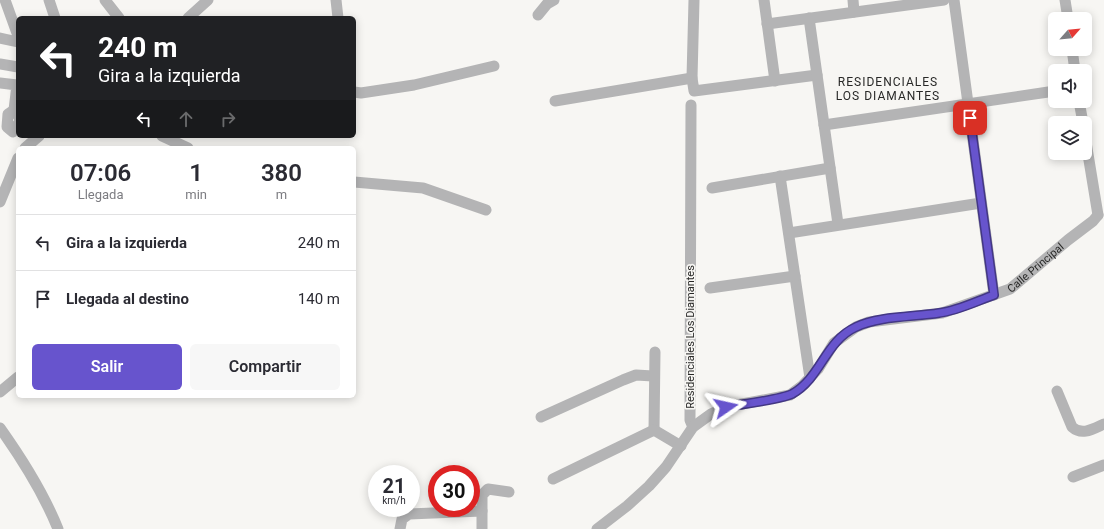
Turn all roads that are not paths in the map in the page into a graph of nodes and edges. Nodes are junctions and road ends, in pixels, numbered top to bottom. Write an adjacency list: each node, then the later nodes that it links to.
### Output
1 (5, 0): 22 (street)
2 (49, 0): 16 (street)
3 (106, 0): 17 (street)
4 (208, 0): 18 (street)
5 (336, 0): 19 (street)
6 (554, 0): 15 (street)
7 (694, 0): 29 (street)
8 (764, 0): 21 (street)
9 (853, 0): 13 (street)
10 (944, 0): 13 (street)
11 (954, 0): 36 (street)
12 (1065, 0): 14 (street)
13 (854, 12): 20 (street)
14 (1067, 12)
15 (538, 15)
16 (54, 16)
17 (118, 16)
18 (190, 16)
19 (338, 16)
20 (809, 18): 21 (street); 28 (street)
21 (767, 24): 30 (street)
22 (16, 30)
23 (0, 38): 24 (street)
24 (16, 42)
25 (0, 64): 27 (street)
26 (494, 66): 34 (street)
27 (16, 67)
28 (817, 75): 30 (street); 39 (street)
29 (692, 78): 30 (street); 35 (street)
30 (775, 81)
31 (0, 83): 32 (street)
32 (16, 85)
33 (1048, 91): 36 (street)
34 (356, 92)
35 (555, 101)
36 (968, 103): 39 (street); 52 (street)
37 (691, 105): 68 (street, Residenciales Los Diamantes)
38 (16, 108): 40 (street)
39 (824, 125): 47 (street)
40 (16, 127)
41 (37, 138): 43 (street)
42 (166, 138): 44 (street)
43 (28, 146)
44 (184, 146)
45 (1090, 160): 54 (street)
46 (16, 163): 51 (street)
47 (830, 168): 48 (street); 55 (street)
48 (780, 176): 50 (street); 56 (street)
49 (356, 182): 53 (street)
50 (712, 188)
51 (0, 202)
52 (982, 203): 55 (street); 59 (street)
53 (486, 210)
54 (1101, 216): 59 (street, Calle Principal)
55 (838, 224): 56 (street)
56 (789, 233): 57 (street)
57 (795, 276): 58 (street); 62 (street)
58 (710, 288)
59 (994, 295): 62 (street, Calle Principal)
60 (654, 352): 61 (street)
61 (653, 376): 66 (street); 70 (street)
62 (810, 378): 68 (street, Calle Principal)
63 (16, 379): 65 (street)
64 (1057, 391): 67 (street)
65 (0, 392)
66 (541, 417)
67 (1104, 424)
68 (693, 427): 71 (street)
69 (0, 428): 77 (street)
70 (654, 430): 71 (street); 74 (street)
71 (681, 446): 80 (street)
72 (1104, 465): 73 (street)
73 (1073, 476)
74 (554, 479)
75 (509, 492): 76 (street)
76 (482, 511): 78 (street); 79 (street)
77 (58, 529)
78 (400, 529)
79 (482, 529)
80 (597, 529)

